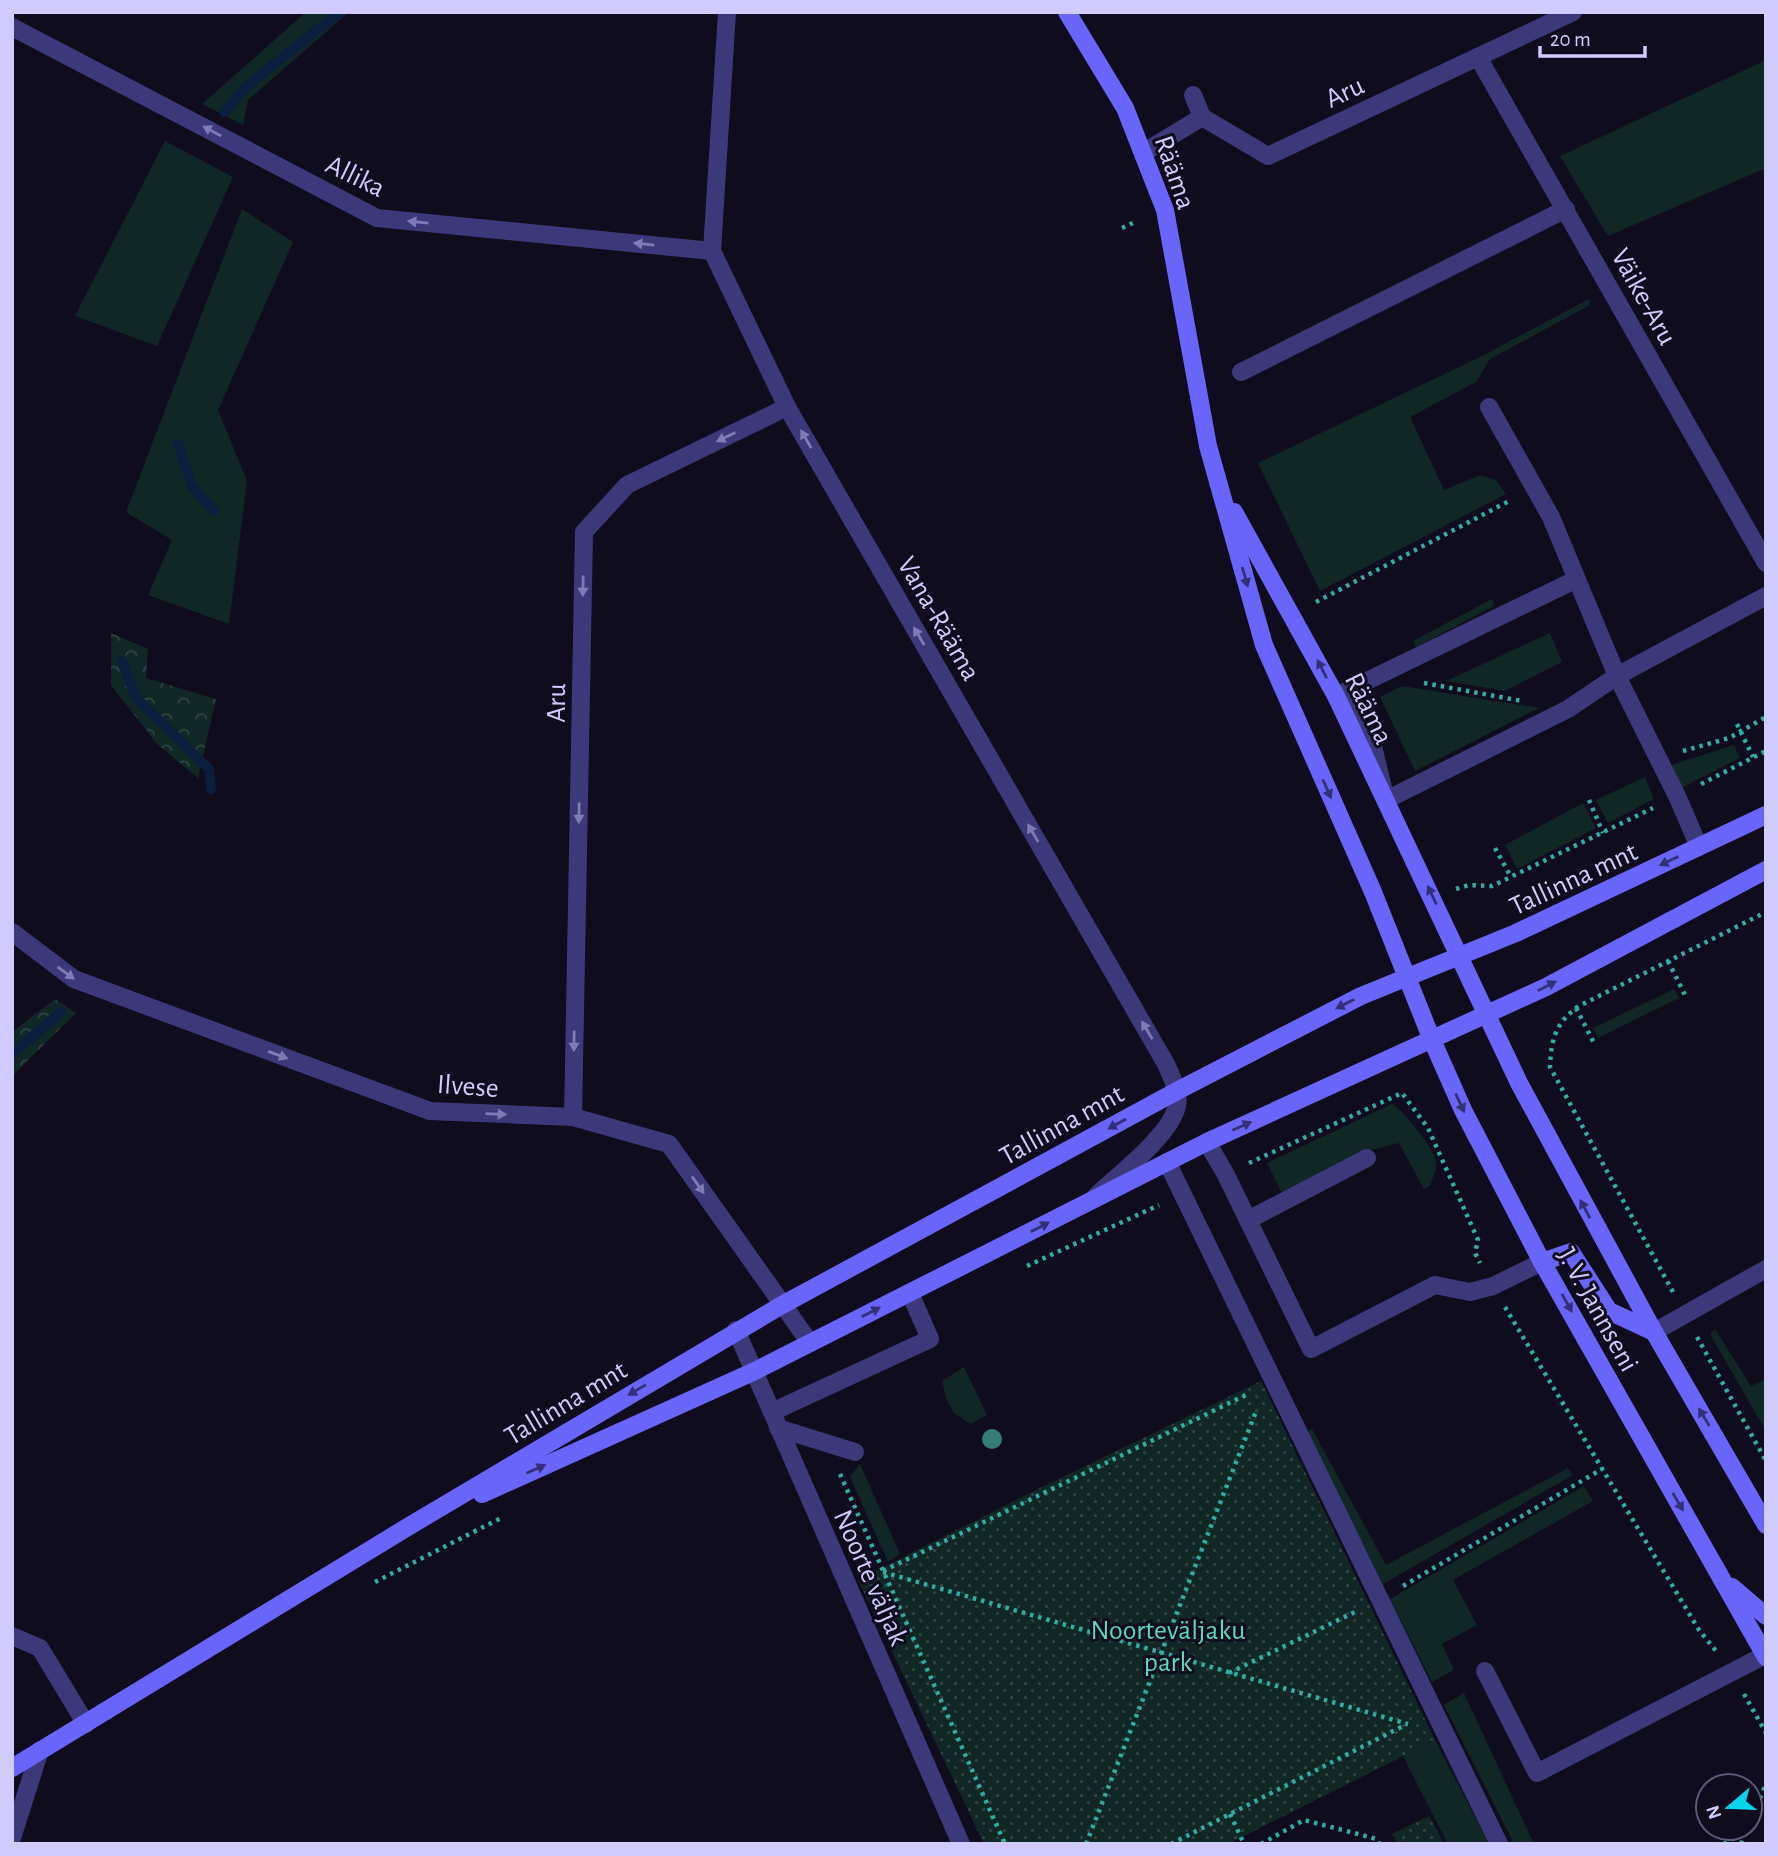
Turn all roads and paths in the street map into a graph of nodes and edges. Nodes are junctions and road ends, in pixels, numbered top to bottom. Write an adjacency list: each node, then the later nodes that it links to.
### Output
1 (727, 12): 12 (street, Vana-Rääma)
2 (1067, 12): 8 (main road, Rääma)
3 (1573, 12): 5 (street, Aru)
4 (12, 27): 12 (street, Allika, one-way to 4)
5 (1478, 57): 7 (street, Aru); 9 (street, Väike-Aru)
6 (1193, 95): 7 (street)
7 (1202, 117): 8 (street)
8 (1143, 153): 16 (main road, Rääma)
9 (1566, 209): 13 (street); 18 (street, Väike-Aru)
10 (1135, 222): 11 (path)
11 (1122, 228)
12 (712, 251): 14 (street, Vana-Rääma)
13 (1241, 372)
14 (787, 407): 54 (street, Vana-Rääma, one-way to 14); 56 (street, Aru, one-way to 56)
15 (1489, 407): 17 (street)
16 (1220, 488): 24 (main road, Rääma, one-way to 16); 46 (main road, Rääma, one-way to 46)
17 (1534, 488): 19 (street); 21 (path)
18 (1766, 563)
19 (1575, 580): 22 (street); 23 (street)
20 (1766, 596): 23 (street)
21 (1316, 602)
22 (1378, 676): 24 (street); 25 (path)
23 (1617, 676): 25 (street); 31 (street)
24 (1336, 696): 33 (main road, Rääma)
25 (1568, 709): 33 (street)
26 (1766, 717): 28 (path)
27 (1737, 724): 28 (path)
28 (1740, 731): 30 (path); 31 (path)
29 (1766, 751): 30 (path)
30 (1753, 757): 32 (path)
31 (1658, 759): 32 (street)
32 (1677, 796): 36 (path); 38 (street)
33 (1386, 800): 44 (main road, Rääma, one-way to 33)
34 (1589, 800): 36 (path)
35 (1766, 815): 38 (main road, Tallinna mnt)
36 (1603, 833): 40 (path)
37 (1496, 848): 40 (path)
38 (1699, 848): 44 (main road, Tallinna mnt, one-way to 44)
39 (1766, 870): 49 (main road, Tallinna mnt, one-way to 39)
40 (1511, 877): 41 (path)
41 (1453, 890)
42 (1766, 912): 45 (path)
43 (12, 932): 56 (street, Ilvese, one-way to 56)
44 (1459, 958): 46 (main road, Tallinna mnt); 49 (main road, J. V. Jannseni)
45 (1668, 961): 47 (path); 48 (path)
46 (1408, 978): 50 (main road, J. V. Jannseni); 54 (main road, Tallinna mnt, one-way to 54)
47 (1688, 999)
48 (1576, 1008): 51 (path); 52 (path)
49 (1485, 1016): 50 (main road, Tallinna mnt); 53 (main road, J. V. Jannseni)
50 (1432, 1040): 55 (main road, J. V. Jannseni, one-way to 55); 58 (main road, Tallinna mnt, one-way to 50)
51 (1595, 1045)
52 (1550, 1067): 53 (path); 71 (path)
53 (1519, 1083): 73 (main road, J. V. Jannseni, one-way to 53)
54 (1177, 1091): 63 (street); 70 (main road, Tallinna mnt, one-way to 70)
55 (1463, 1110): 57 (path); 65 (main road, J. V. Jannseni)
56 (573, 1117): 70 (street, Ilvese, one-way to 70)
57 (1428, 1128): 61 (path); 68 (path)
58 (1207, 1142): 60 (main road, Tallinna mnt); 61 (street)
59 (1367, 1158): 64 (street)
60 (1167, 1162): 62 (street); 63 (main road, Tallinna mnt)
61 (1226, 1175): 64 (street)
62 (1182, 1194): 66 (path); 76 (street)
63 (1091, 1200): 69 (main road, Tallinna mnt, one-way to 63)
64 (1248, 1220): 68 (street)
65 (1542, 1262): 68 (street); 73 (main road); 86 (main road, J. V. Jannseni, one-way to 86)
66 (1025, 1267)
67 (1766, 1269): 71 (street, J. V. Jannseni)
68 (1493, 1286): 81 (path)
69 (910, 1293): 74 (main road, Tallinna mnt, one-way to 69); 77 (street)
70 (782, 1305): 72 (main road, Tallinna mnt); 74 (street, Ilvese)
71 (1685, 1315): 73 (street, J. V. Jannseni); 80 (path)
72 (736, 1330): 75 (street, Noorte väljak); 84 (main road, Tallinna mnt, one-way to 84)
73 (1654, 1332): 83 (main road, J. V. Jannseni, one-way to 73)
74 (810, 1343): 75 (main road, Tallinna mnt)
75 (755, 1371): 77 (street, Noorte väljak); 84 (main road, Tallinna mnt, one-way to 75)
76 (1270, 1383): 85 (path); 88 (street); 91 (path)
77 (775, 1420): 78 (street); 104 (street, Noorte väljak)
78 (827, 1445): 79 (street); 85 (path)
79 (855, 1452)
80 (1766, 1461)
81 (1602, 1469): 88 (path); 93 (path)
82 (509, 1514): 87 (path)
83 (1766, 1525)
84 (406, 1528): 97 (main road, Tallinna mnt)
85 (883, 1572): 91 (path); 105 (path)
86 (1721, 1577): 89 (main road); 92 (main road, J. V. Jannseni)
87 (373, 1582)
88 (1378, 1600): 95 (path); 96 (street)
89 (1766, 1616)
90 (12, 1636): 97 (street)
91 (1162, 1654): 95 (path); 106 (path)
92 (1765, 1656): 93 (street)
93 (1731, 1670): 94 (street); 99 (path)
94 (1485, 1671)
95 (1229, 1673): 98 (path)
96 (1433, 1712): 98 (path); 111 (street)
97 (86, 1724): 100 (main road, Tallinna mnt)
98 (1408, 1724): 102 (path)
99 (1766, 1733)
100 (40, 1750): 101 (main road, Tallinna mnt); 103 (street)
101 (12, 1768)
102 (1230, 1814): 107 (path); 108 (path)
103 (12, 1838)
104 (961, 1844)
105 (1005, 1844)
106 (1086, 1844)
107 (1171, 1844)
108 (1244, 1844)
109 (1261, 1844): 110 (path)
110 (1380, 1844)
111 (1499, 1844)

